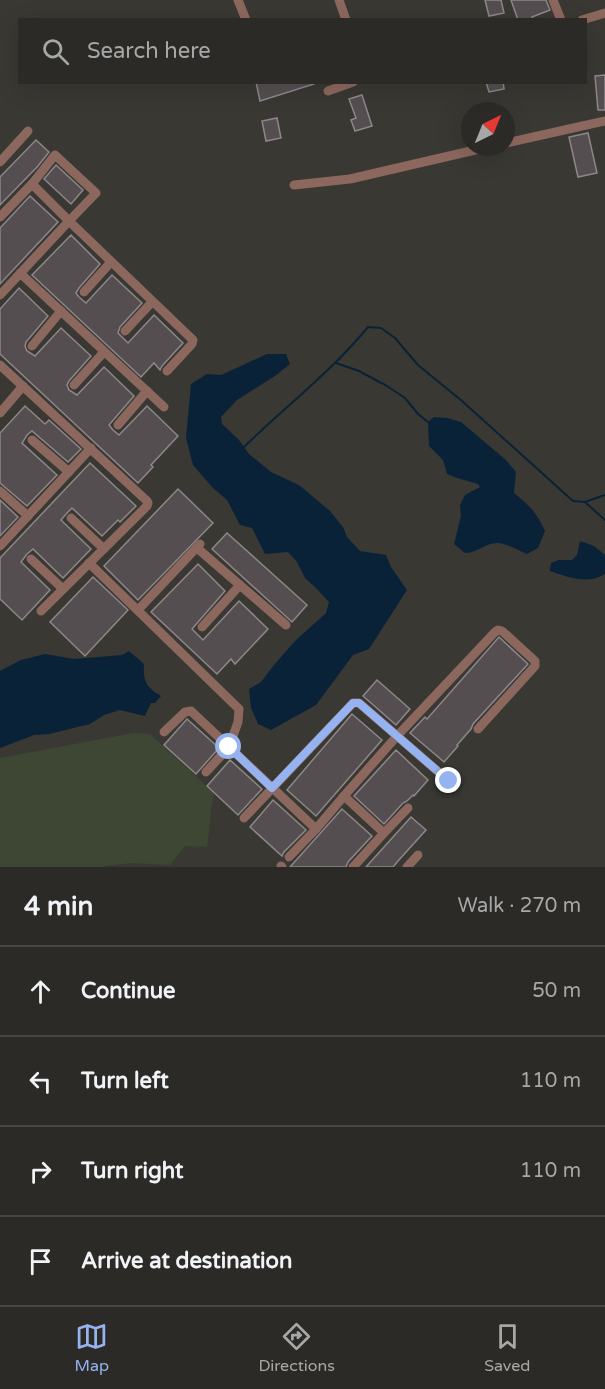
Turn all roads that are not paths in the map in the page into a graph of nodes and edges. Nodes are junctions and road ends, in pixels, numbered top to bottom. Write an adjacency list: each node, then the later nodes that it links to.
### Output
1 (238, 0): 5 (street)
2 (339, 0): 6 (street)
3 (553, 0): 7 (street)
4 (605, 13): 8 (street)
5 (245, 18)
6 (345, 18)
7 (560, 18)
8 (587, 18)
9 (347, 84): 10 (street)
10 (328, 91)
11 (605, 121): 13 (street)
12 (28, 132): 15 (street)
13 (515, 141)
14 (461, 153): 17 (street)
15 (0, 162)
16 (32, 184): 18 (street); 19 (street); 19 (street)
17 (294, 185)
18 (0, 216)
19 (69, 221): 20 (street); 21 (street)
20 (111, 262): 22 (street); 24 (street)
21 (20, 273): 23 (street); 25 (street)
22 (84, 292)
23 (0, 295)
24 (152, 302): 26 (street); 30 (street)
25 (61, 311): 27 (street); 28 (street)
26 (125, 331)
27 (32, 346)
28 (104, 351): 31 (street); 33 (street)
29 (0, 364): 32 (street)
30 (167, 371)
31 (74, 385)
32 (23, 386): 35 (street); 38 (street)
33 (147, 391): 34 (street); 36 (street)
34 (164, 406)
35 (0, 413)
36 (118, 425)
37 (32, 440): 39 (street)
38 (91, 448): 39 (street); 44 (street)
39 (69, 472): 41 (street)
40 (0, 491): 41 (street)
41 (28, 516): 43 (street)
42 (71, 518): 44 (street)
43 (0, 546)
44 (104, 549): 46 (street)
45 (31, 559): 48 (street)
46 (89, 563): 48 (street); 49 (street)
47 (240, 585): 49 (street); 51 (street); 52 (street)
48 (63, 589): 50 (street)
49 (138, 610): 56 (street)
50 (41, 611)
51 (286, 625)
52 (202, 627)
53 (478, 729): 55 (street)
54 (164, 732): 56 (street)
55 (397, 736): 58 (street); 59 (street); 60 (street)
56 (229, 747): 57 (street); 59 (street)
57 (206, 772)
58 (449, 781)
59 (272, 788): 62 (street); 63 (street)
60 (344, 796): 63 (street); 64 (street)
61 (408, 808): 64 (street)
62 (244, 818)
63 (316, 830): 66 (street)
64 (384, 833): 67 (street)
65 (418, 855): 68 (street)
66 (289, 857)
67 (353, 867)
68 (407, 867)

